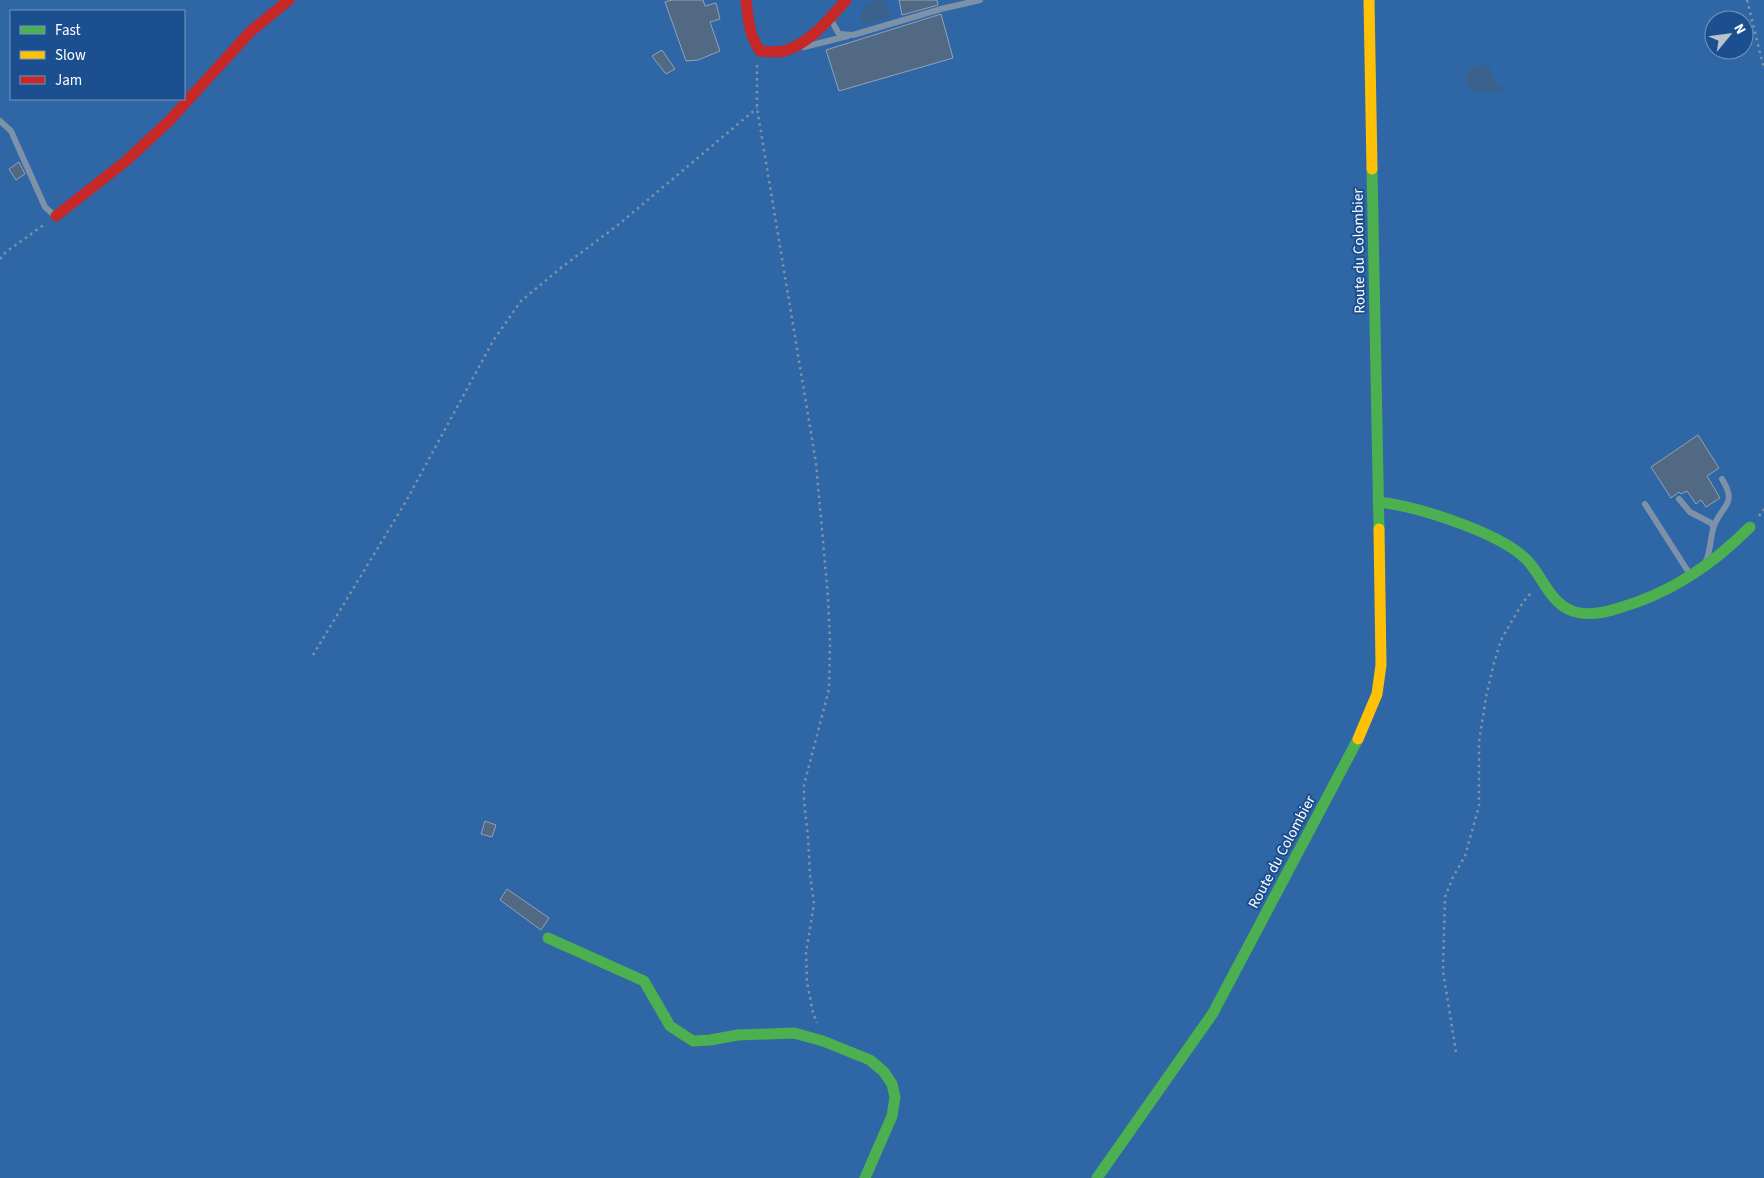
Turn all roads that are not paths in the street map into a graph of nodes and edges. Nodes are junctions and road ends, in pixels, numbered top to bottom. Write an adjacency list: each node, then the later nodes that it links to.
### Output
1 (289, 0): 10 (street)
2 (746, 0): 8 (street)
3 (846, 0): 6 (street)
4 (980, 0): 7 (lane)
5 (1369, 0): 13 (street, Route du Colombier)
6 (831, 17): 7 (lane); 8 (street)
7 (853, 35): 8 (lane)
8 (788, 50)
9 (0, 121): 10 (lane)
10 (56, 216)
11 (1722, 479): 15 (lane)
12 (1680, 499): 15 (lane)
13 (1378, 502): 17 (street); 20 (street, Route du Colombier)
14 (1645, 504): 17 (lane)
15 (1714, 526): 17 (lane)
16 (1750, 527): 17 (street)
17 (1696, 574)
18 (548, 938): 19 (street)
19 (865, 1178)
20 (1098, 1178)

